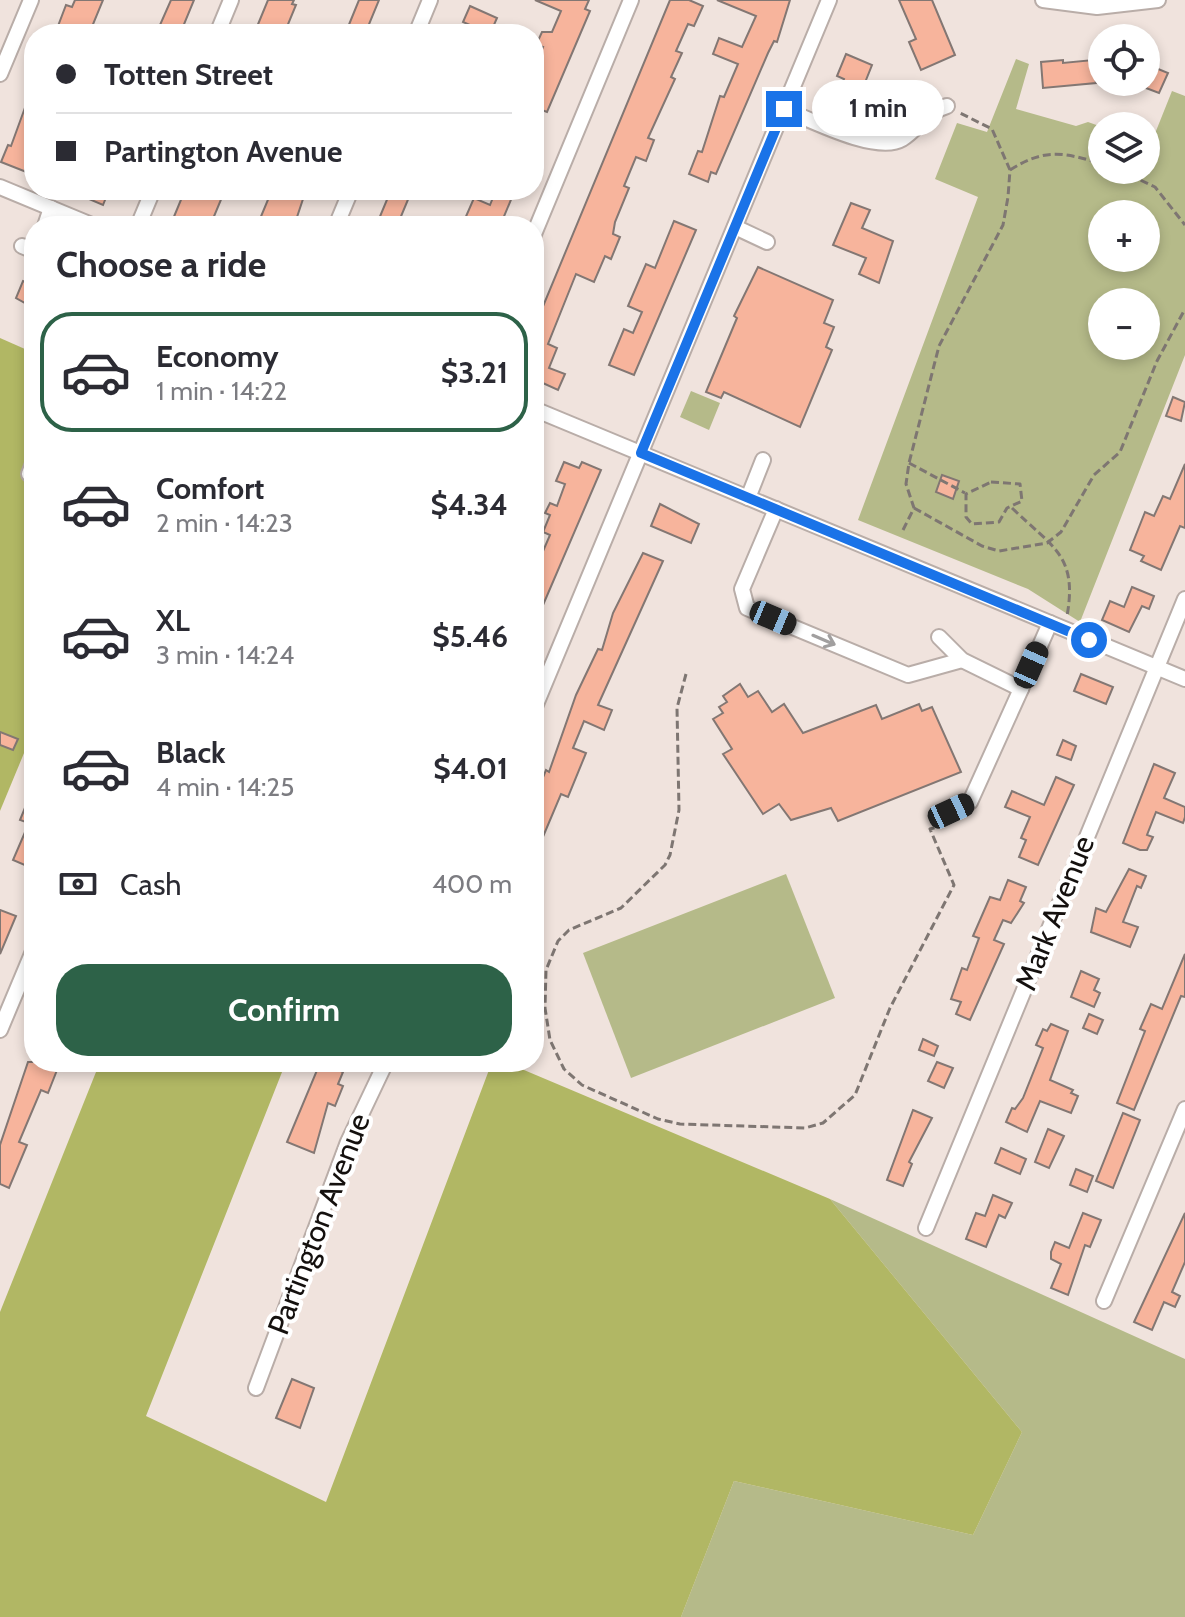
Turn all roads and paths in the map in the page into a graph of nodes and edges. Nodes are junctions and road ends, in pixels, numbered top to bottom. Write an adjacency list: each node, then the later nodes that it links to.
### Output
1 (31, 0): 10 (street)
2 (231, 0): 8 (street)
3 (430, 0): 9 (street)
4 (631, 0): 22 (street)
5 (829, 0): 12 (street)
6 (1043, 0): 7 (street)
7 (1158, 0)
8 (221, 24)
9 (420, 24)
10 (0, 74)
11 (947, 106): 12 (street); 14 (path)
12 (784, 109): 24 (street)
13 (1088, 161): 14 (path)
14 (1010, 170): 30 (path)
15 (1149, 184): 23 (path)
16 (1, 189): 17 (street)
17 (24, 198)
18 (30, 200): 19 (street)
19 (51, 208): 20 (street); 21 (street)
20 (48, 216)
21 (70, 216)
22 (541, 216)
23 (1185, 225)
24 (735, 227): 25 (street); 28 (street)
25 (767, 242)
26 (1185, 309): 37 (path)
27 (544, 413): 28 (street)
28 (641, 453): 32 (street); 46 (street)
29 (763, 460): 32 (street)
30 (909, 463): 31 (path); 33 (path)
31 (966, 493): 34 (path); 34 (path)
32 (748, 498): 35 (street)
33 (914, 508): 36 (path); 37 (path)
34 (1012, 508): 37 (path)
35 (776, 509): 40 (street); 42 (street, one-way to 42)
36 (903, 530)
37 (1047, 543): 39 (path)
38 (1185, 599): 43 (street, Mark Avenue)
39 (1068, 610)
40 (1050, 623): 43 (street); 47 (street)
41 (939, 637): 42 (street)
42 (962, 660): 47 (street)
43 (1156, 667): 45 (street); 53 (street, Mark Avenue)
44 (686, 674): 48 (path)
45 (1185, 679)
46 (544, 685)
47 (1021, 689): 48 (street)
48 (943, 820)
49 (24, 973): 50 (street)
50 (0, 1030)
51 (381, 1072): 55 (street, Partington Avenue)
52 (1185, 1109): 54 (street)
53 (926, 1228)
54 (1104, 1301)
55 (256, 1388)

